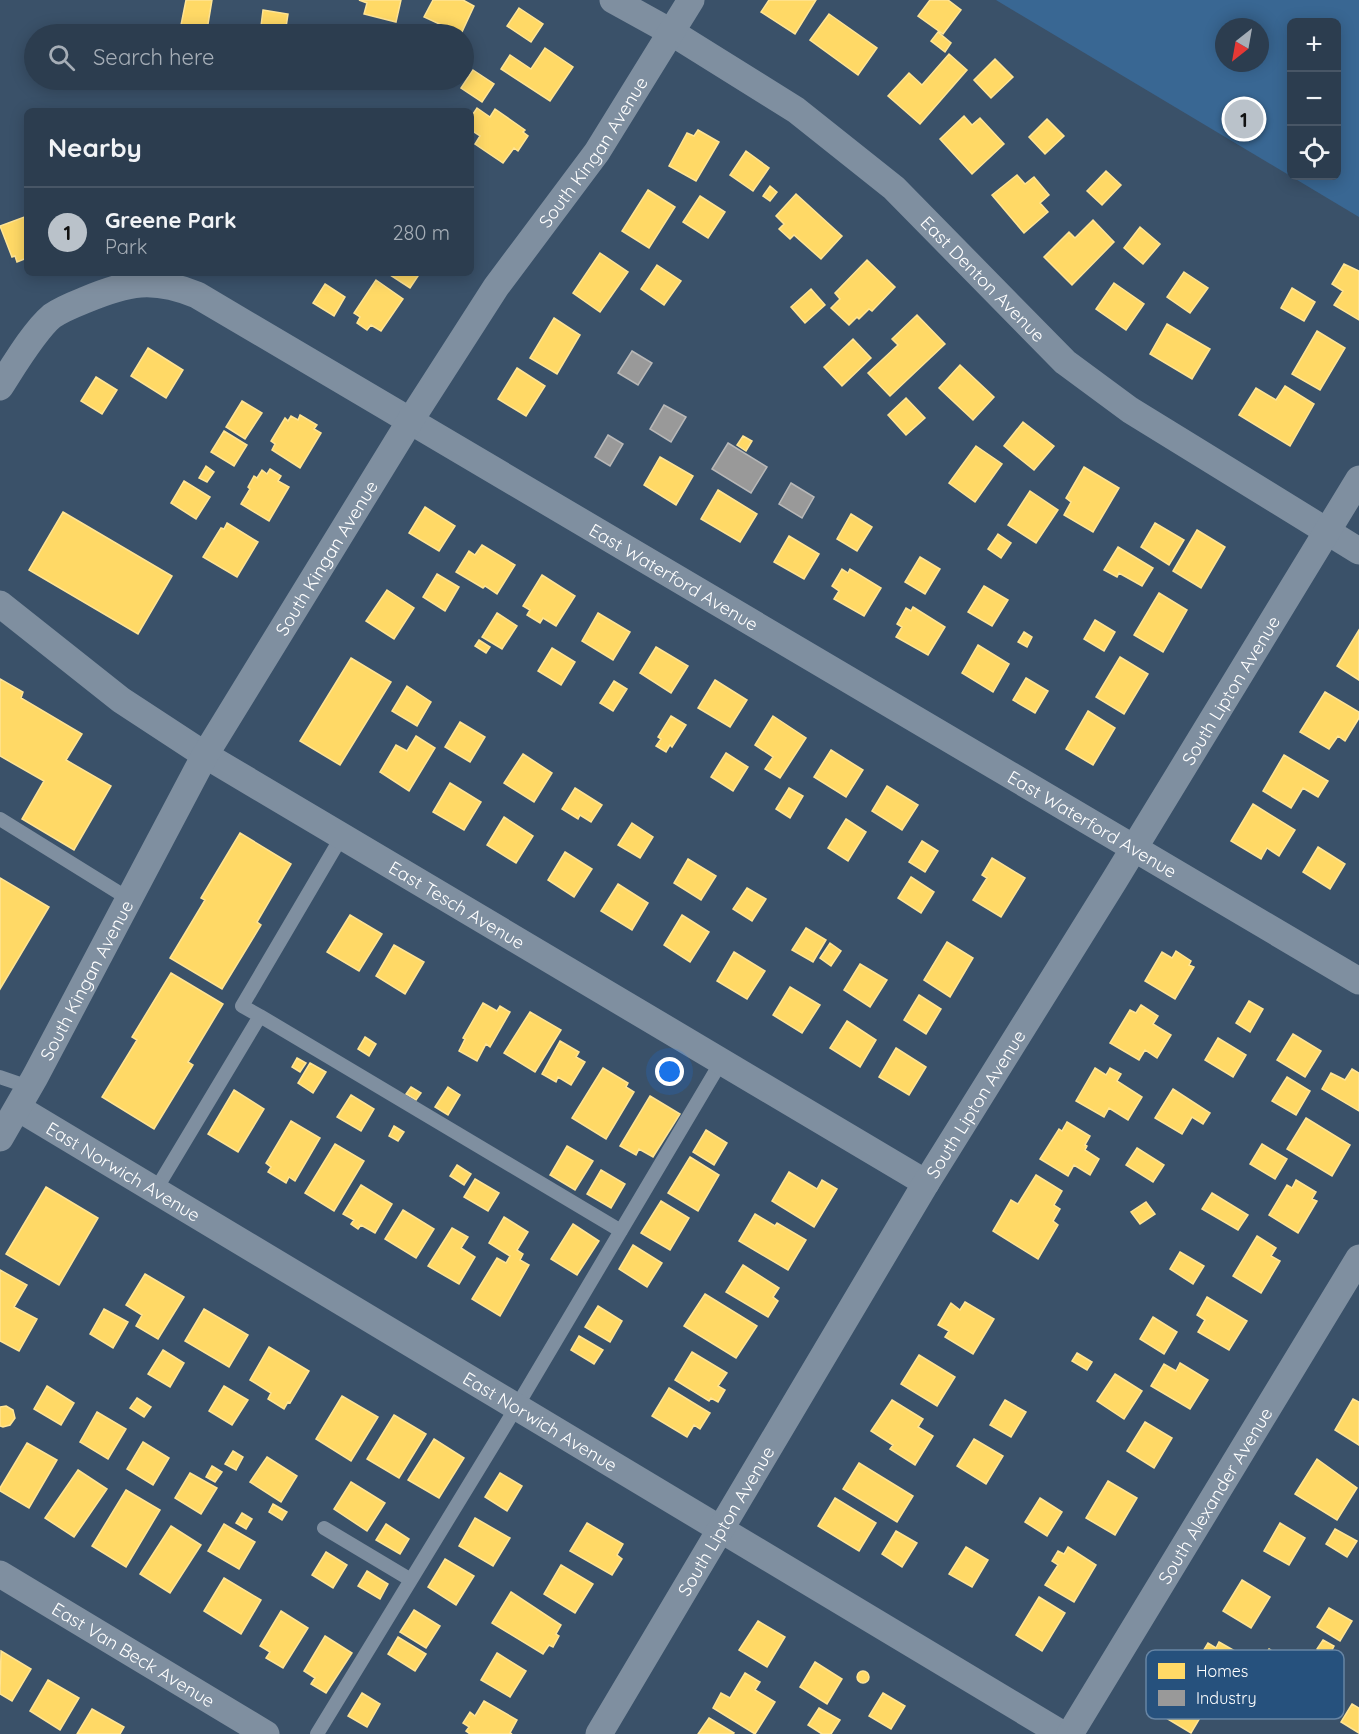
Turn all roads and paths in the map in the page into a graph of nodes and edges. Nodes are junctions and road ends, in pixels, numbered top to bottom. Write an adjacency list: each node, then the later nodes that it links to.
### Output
1 (613, 0): 3 (street, East Denton Avenue)
2 (691, 0): 3 (street, South Kingan Avenue)
3 (671, 32): 5 (street, South Kingan Avenue); 7 (street, East Denton Avenue)
4 (0, 387): 5 (street, East Waterford Avenue)
5 (410, 421): 10 (street, South Kingan Avenue); 13 (street, East Waterford Avenue)
6 (1359, 478): 7 (street, South Lipton Avenue)
7 (1327, 531): 8 (street, East Denton Avenue); 13 (street, South Lipton Avenue)
8 (1359, 551)
9 (0, 604): 10 (street, East Tesch Avenue)
10 (205, 755): 12 (street, East Tesch Avenue); 14 (street, South Kingan Avenue)
11 (0, 819): 14 (lane)
12 (342, 836): 16 (lane); 17 (street, East Tesch Avenue)
13 (1134, 848): 15 (street, East Waterford Avenue); 21 (street, South Lipton Avenue)
14 (129, 900): 19 (street, South Kingan Avenue)
15 (1359, 981)
16 (260, 1016): 22 (lane); 23 (lane)
17 (721, 1062): 21 (street, East Tesch Avenue); 23 (lane)
18 (0, 1077): 19 (lane)
19 (23, 1098): 20 (street, South Kingan Avenue); 22 (street, East Norwich Avenue)
20 (0, 1138)
21 (926, 1184): 27 (street, South Lipton Avenue)
22 (155, 1191): 25 (street, East Norwich Avenue)
23 (621, 1231): 25 (lane)
24 (1359, 1258): 34 (street, South Alexander Avenue)
25 (517, 1406): 27 (street, East Norwich Avenue); 29 (lane)
26 (324, 1528): 29 (lane)
27 (721, 1531): 32 (street, South Lipton Avenue); 33 (street, East Norwich Avenue)
28 (0, 1574): 30 (street, East Van Beck Avenue)
29 (411, 1580): 31 (lane)
30 (266, 1734)
31 (317, 1734)
32 (599, 1734)
33 (1062, 1734)
34 (1070, 1734)

